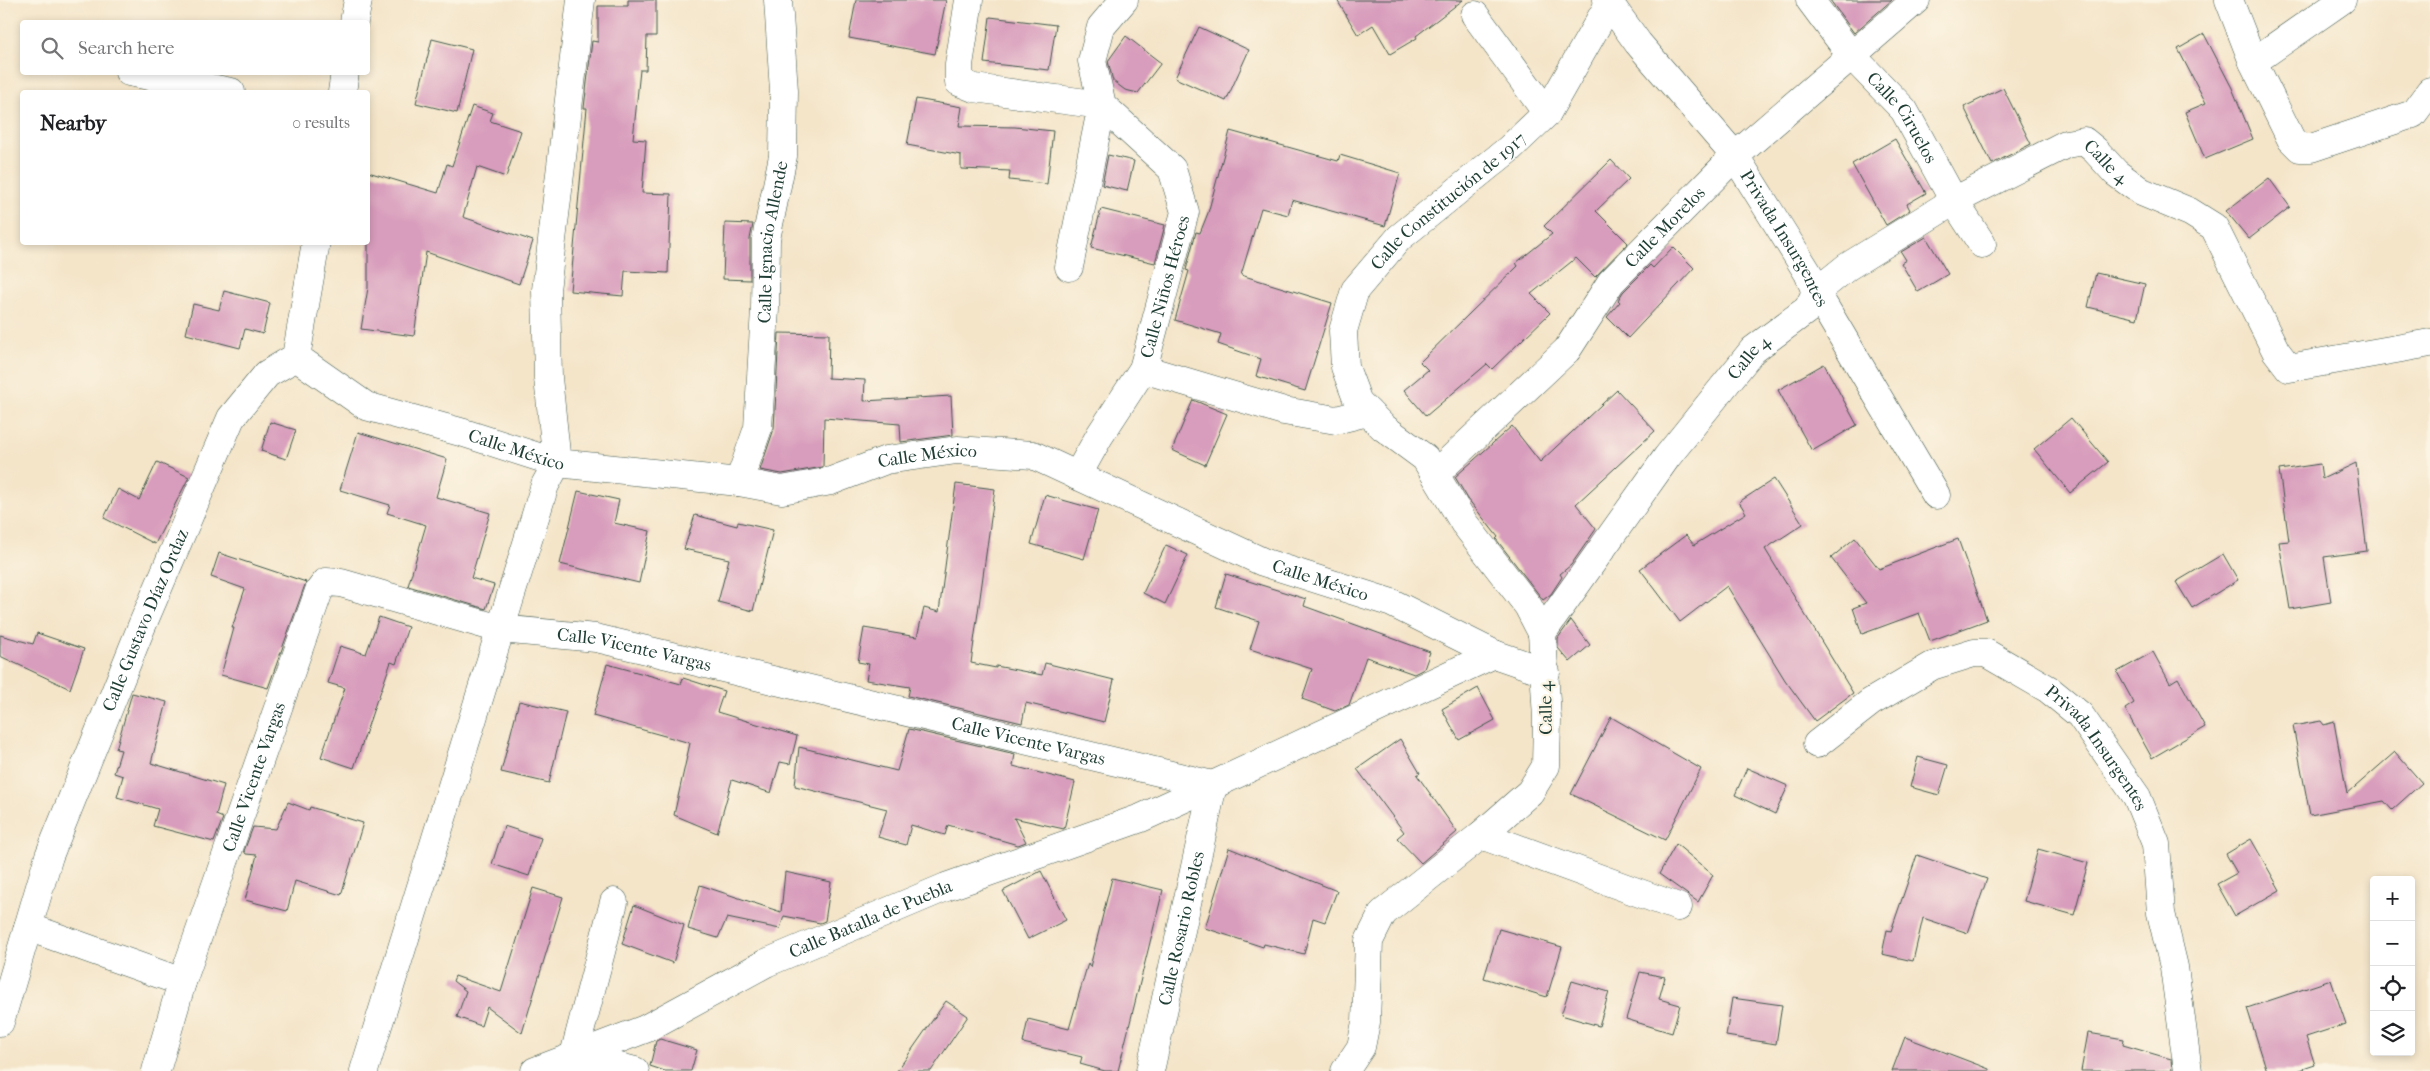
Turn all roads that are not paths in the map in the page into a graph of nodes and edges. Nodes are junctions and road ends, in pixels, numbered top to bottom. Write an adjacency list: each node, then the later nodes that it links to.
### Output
1 (358, 0): 12 (street)
2 (581, 0): 32 (street)
3 (778, 0): 35 (street, Calle Ignacio Allende)
4 (969, 0): 20 (street)
5 (1810, 0): 13 (street, Calle Ciruelos)
6 (1916, 0): 13 (street, Calle Morelos)
7 (2229, 0): 14 (street)
8 (2342, 0): 14 (street)
9 (1608, 2): 21 (street, Calle Constitución de 1917); 22 (street, Privada Insurgentes)
10 (1112, 5): 20 (street)
11 (1475, 15): 21 (street)
12 (354, 20)
13 (1851, 55): 22 (street, Calle Morelos); 23 (street, Calle Ciruelos)
14 (2253, 62): 19 (street)
15 (144, 75): 17 (street)
16 (345, 75): 18 (street)
17 (221, 90)
18 (342, 90)
19 (2430, 91)
20 (1102, 105): 26 (street); 30 (street, Calle Niños Héroes)
21 (1547, 113): 31 (street, Calle Constitución de 1917)
22 (1735, 156): 27 (street, Privada Insurgentes); 33 (street, Calle Morelos)
23 (1954, 201): 24 (street, Calle Ciruelos); 27 (street, Calle 4); 28 (street, Calle 4)
24 (1982, 244)
25 (315, 245): 29 (street)
26 (1069, 267)
27 (1816, 292): 36 (street, Privada Insurgentes); 38 (street, Calle 4)
28 (2430, 343)
29 (296, 357): 32 (street, Calle México); 46 (street, Calle Gustavo Díaz Ordaz)
30 (1143, 369): 31 (street); 34 (street, Calle Niños Héroes)
31 (1368, 412): 33 (street, Calle Constitución de 1917)
32 (557, 463): 35 (street, Calle México); 37 (street)
33 (1435, 474): 38 (street, Calle Constitución de 1917)
34 (1077, 476): 35 (street, Calle México); 39 (street, Calle México)
35 (739, 482)
36 (1936, 495)
37 (500, 630): 42 (street, Calle Vicente Vargas); 47 (street, Calle Vicente Vargas); 52 (street)
38 (1542, 632): 40 (street, Calle 4)
39 (1494, 654): 40 (street, Calle México); 42 (street)
40 (1546, 672): 43 (street, Calle 4)
41 (1817, 744): 56 (street, Privada Insurgentes)
42 (1213, 784): 49 (street, Calle Batalla de Puebla); 54 (street, Calle Rosario Robles)
43 (1481, 835): 45 (street); 55 (street, Calle 4)
44 (614, 902): 49 (street)
45 (1678, 907)
46 (28, 927): 47 (street); 48 (street, Calle Gustavo Díaz Ordaz)
47 (182, 982): 51 (street)
48 (0, 1022)
49 (574, 1055): 50 (street, Calle Batalla de Puebla); 53 (street)
50 (542, 1069)
51 (156, 1071)
52 (364, 1071)
53 (634, 1071)
54 (1150, 1071)
55 (1345, 1071)
56 (2188, 1071)

